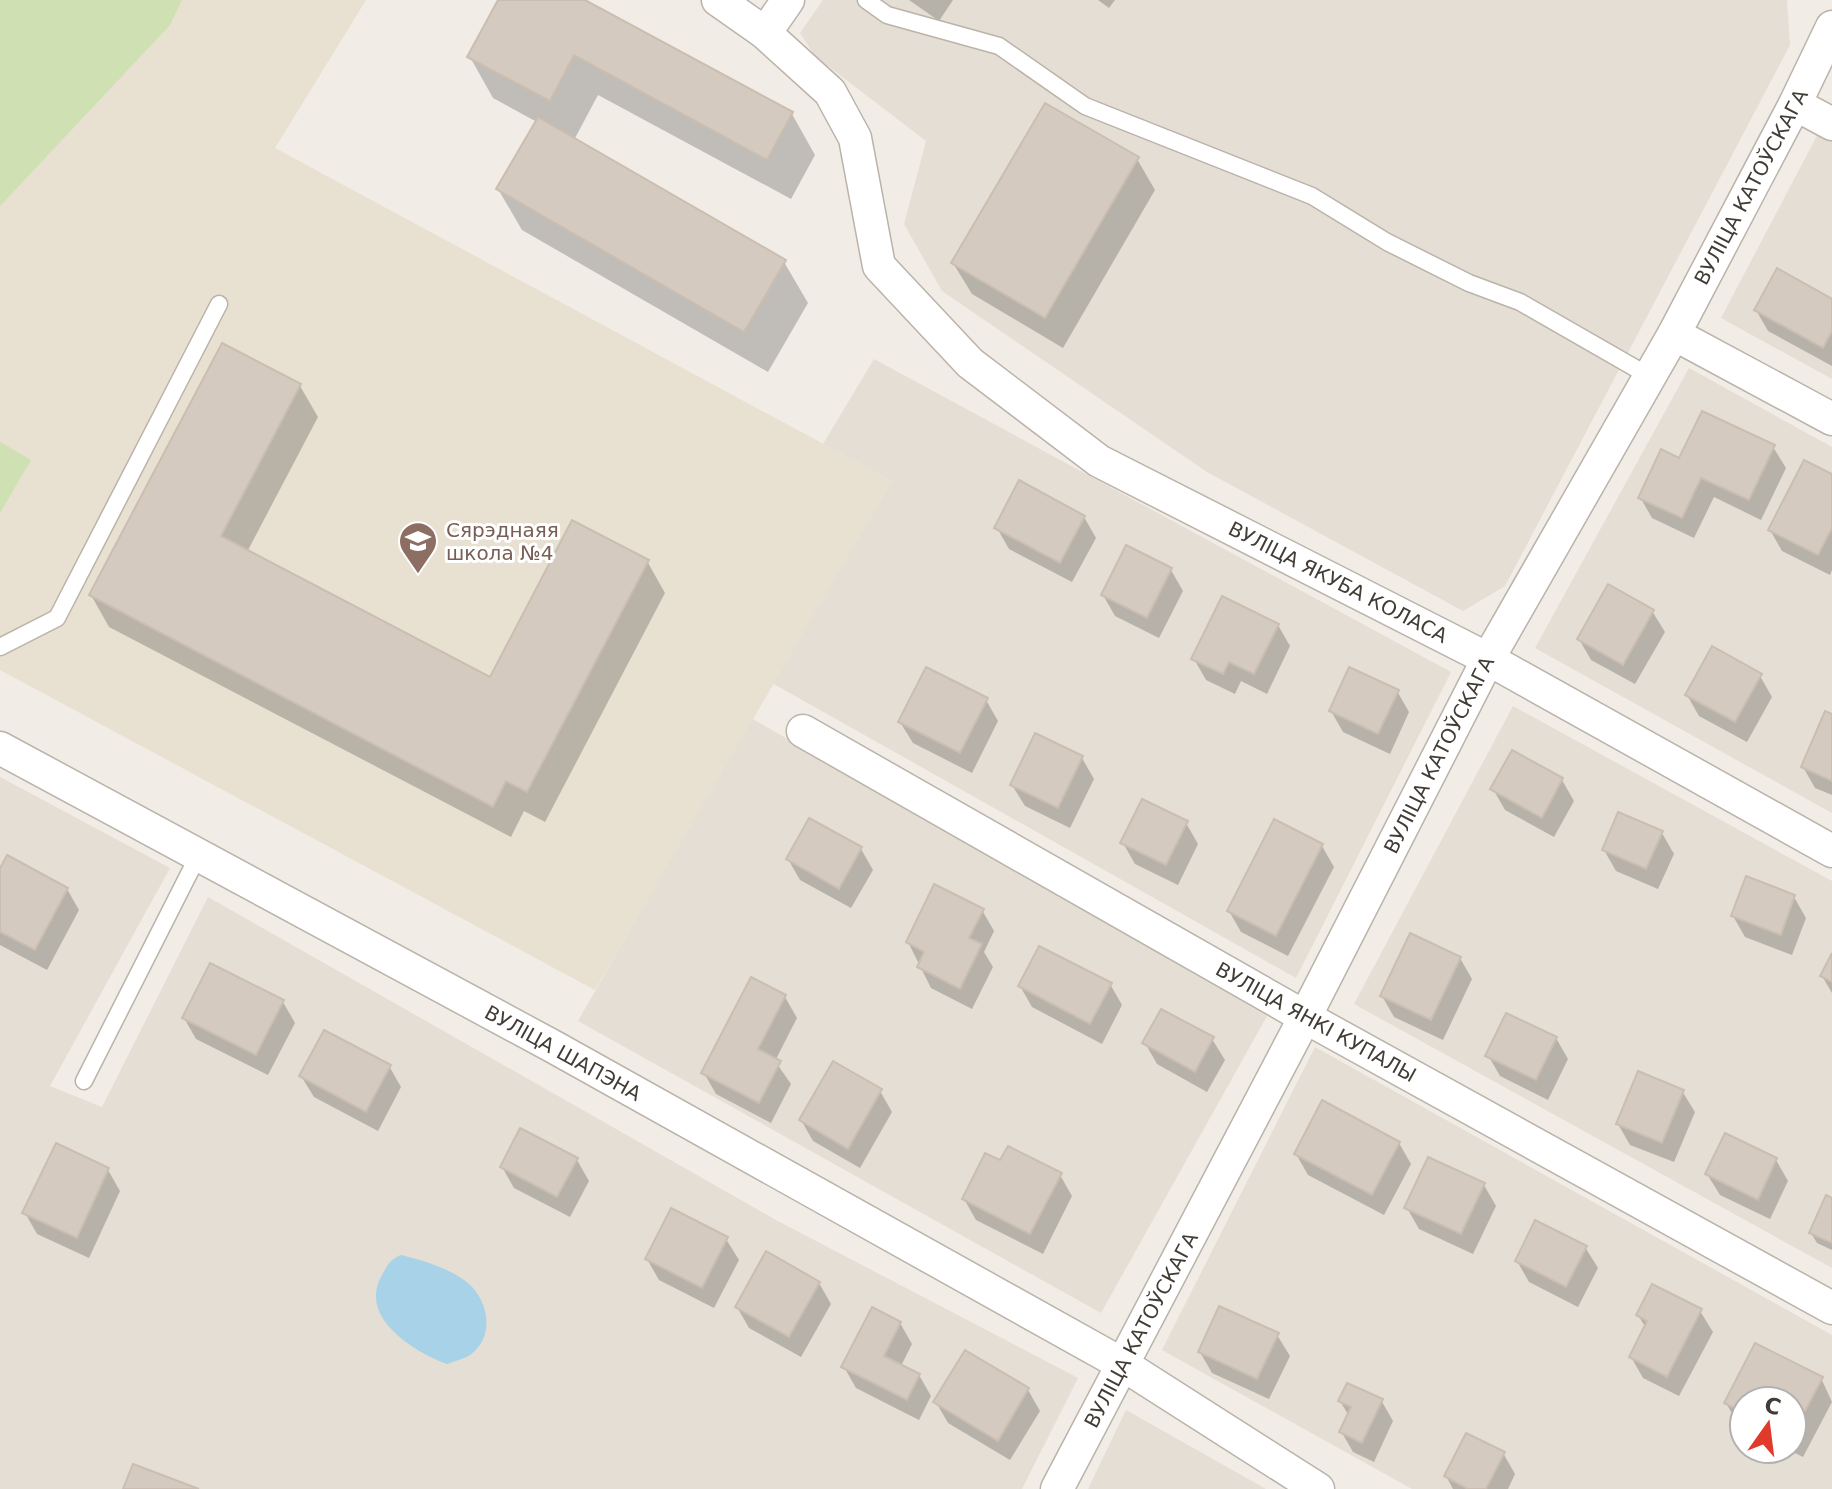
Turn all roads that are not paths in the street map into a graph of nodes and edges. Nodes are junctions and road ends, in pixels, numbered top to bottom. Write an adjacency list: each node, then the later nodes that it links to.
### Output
1 (718, 0): 5 (street)
2 (788, 0): 5 (street)
3 (866, 0): 10 (lane)
4 (1832, 27): 6 (street, ВУЛІЦА КАТОЎСКАГА)
5 (765, 33): 13 (street, ВУЛІЦА ЯКУБА КОЛАСА)
6 (1795, 104): 7 (street); 9 (street, ВУЛІЦА КАТОЎСКАГА)
7 (1832, 124)
8 (219, 304): 12 (lane)
9 (1674, 334): 10 (street, ВУЛІЦА КАТОЎСКАГА); 11 (street)
10 (1649, 376): 13 (street, ВУЛІЦА КАТОЎСКАГА)
11 (1832, 419)
12 (0, 647)
13 (1488, 659): 16 (street, ВУЛІЦА ЯКУБА КОЛАСА); 18 (street, ВУЛІЦА КАТОЎСКАГА)
14 (803, 731): 18 (street, ВУЛІЦА ЯНКІ КУПАЛЫ)
15 (0, 748): 17 (street, ВУЛІЦА ШАПЭНА)
16 (1832, 851)
17 (199, 854): 19 (lane); 21 (street, ВУЛІЦА ШАПЭНА)
18 (1305, 1017): 20 (street, ВУЛІЦА ЯНКІ КУПАЛЫ); 21 (street, ВУЛІЦА КАТОЎСКАГА)
19 (84, 1081)
20 (1832, 1308)
21 (1122, 1364): 22 (street, ВУЛІЦА КАТОЎСКАГА); 23 (street, ВУЛІЦА ШАПЭНА)
22 (1057, 1489)
23 (1318, 1489)

